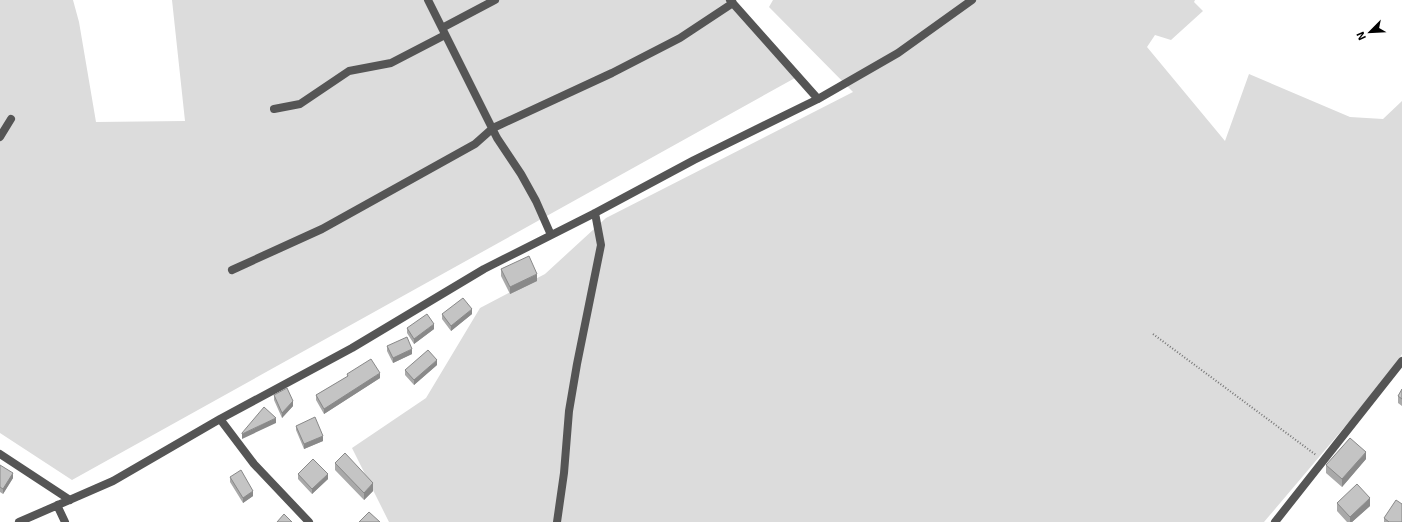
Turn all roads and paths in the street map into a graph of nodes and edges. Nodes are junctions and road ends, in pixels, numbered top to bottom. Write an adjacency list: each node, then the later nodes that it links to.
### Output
1 (428, 0): 5 (street)
2 (495, 0): 5 (street)
3 (972, 0): 6 (street)
4 (732, 1): 6 (street); 9 (street)
5 (443, 31): 7 (street); 9 (street)
6 (818, 99): 11 (street)
7 (274, 109)
8 (11, 119): 10 (street)
9 (493, 128): 12 (street); 13 (street)
10 (0, 137)
11 (595, 212): 12 (street); 24 (street)
12 (551, 235): 16 (street)
13 (232, 270)
14 (1153, 334): 18 (path)
15 (1401, 365): 18 (street)
16 (220, 419): 19 (street); 23 (street)
17 (0, 454): 19 (street)
18 (1324, 461): 25 (street)
19 (70, 500): 20 (street)
20 (57, 505): 21 (street); 22 (street)
21 (19, 522)
22 (64, 522)
23 (309, 522)
24 (557, 522)
25 (1275, 522)

